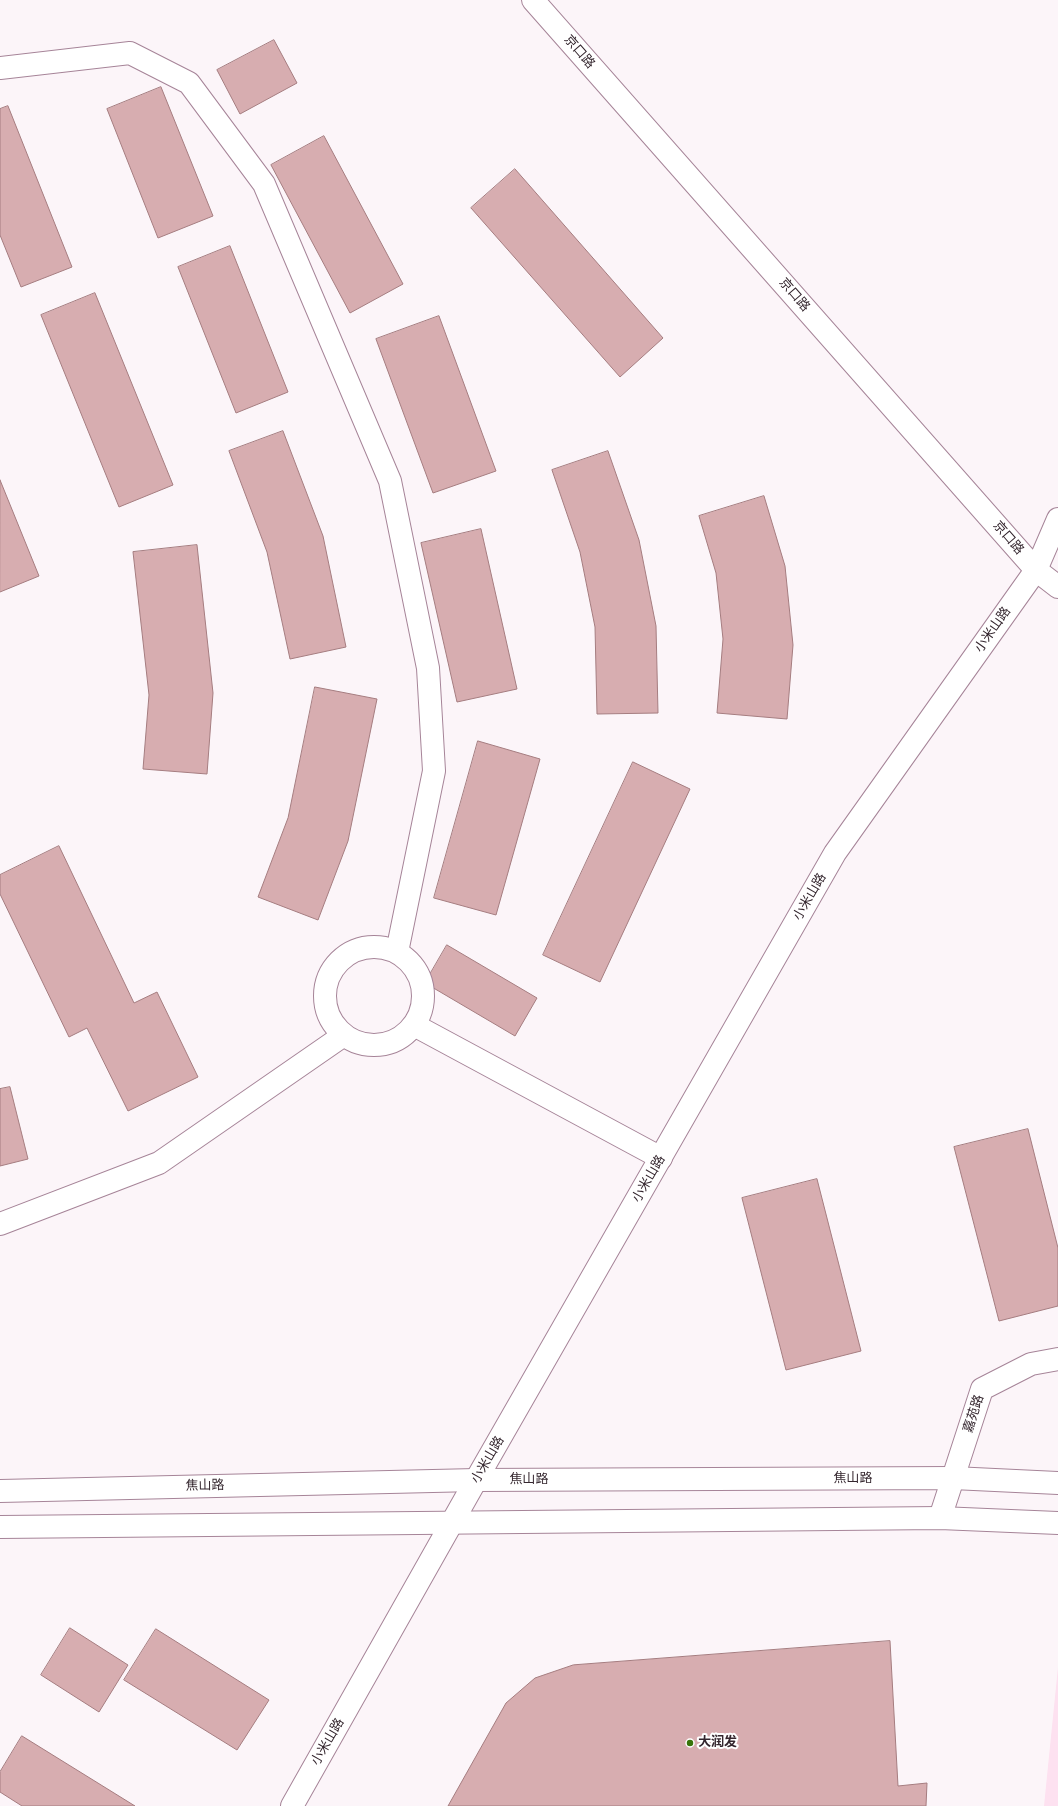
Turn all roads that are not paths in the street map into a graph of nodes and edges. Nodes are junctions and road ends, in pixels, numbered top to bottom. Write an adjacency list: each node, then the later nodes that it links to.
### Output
1 (533, 0): 4 (street, 京口路)
2 (0, 68): 6 (street)
3 (1058, 519): 4 (street, 小米山路)
4 (1036, 570): 5 (street, 京口路); 9 (street, 小米山路)
5 (1058, 587)
6 (396, 952): 7 (street); 8 (street)
7 (414, 1025): 8 (street); 9 (street)
8 (344, 1035): 10 (street)
9 (661, 1158): 13 (street, 小米山路)
10 (0, 1224)
11 (1058, 1359): 12 (street, 嘉苑路)
12 (953, 1478): 13 (street, 焦山路); 14 (street, 焦山路); 16 (street, 嘉苑路)
13 (476, 1480): 15 (street, 焦山路); 17 (street, 小米山路)
14 (1058, 1483)
15 (0, 1490)
16 (940, 1518): 17 (street); 18 (street)
17 (452, 1523): 19 (street); 20 (street, 小米山路)
18 (1058, 1523)
19 (0, 1527)
20 (292, 1806)

